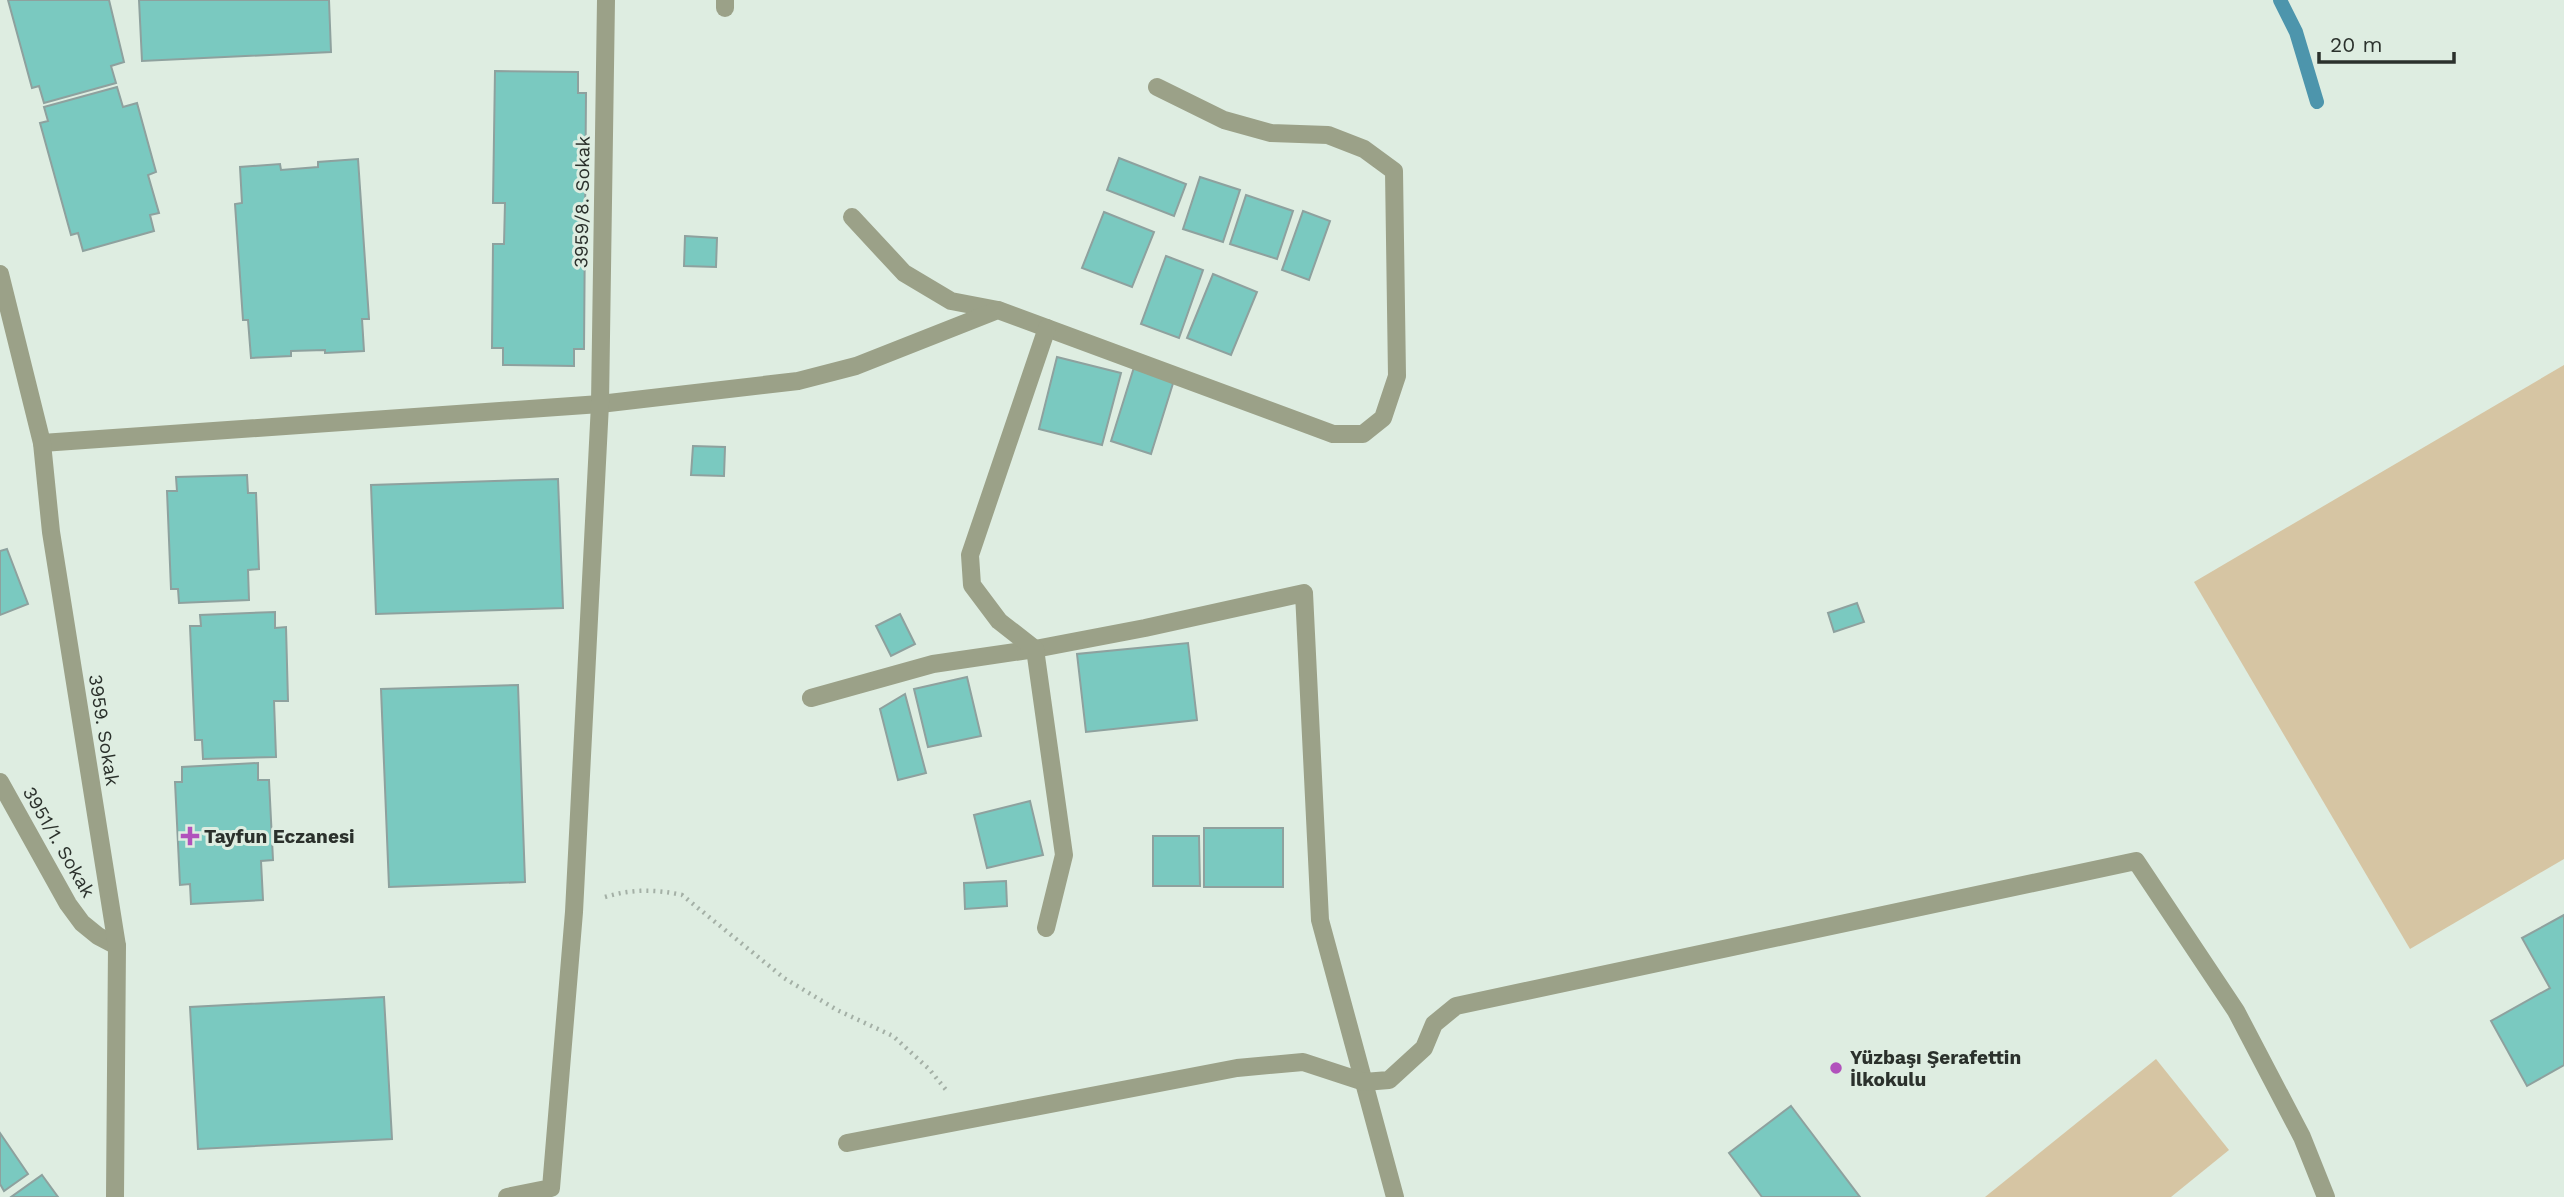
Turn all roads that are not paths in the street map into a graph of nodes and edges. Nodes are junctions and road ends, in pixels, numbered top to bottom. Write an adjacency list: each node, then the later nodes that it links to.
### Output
1 (606, 0): 7 (street, 3959/8. Sokak)
2 (1157, 87): 6 (street)
3 (852, 218): 5 (street)
4 (0, 274): 8 (street, 3959. Sokak)
5 (998, 310): 6 (street); 7 (street)
6 (1047, 328): 9 (street)
7 (600, 404): 8 (street); 17 (street, 3959/8. Sokak)
8 (42, 443): 13 (street, 3959. Sokak)
9 (1035, 649): 10 (street); 12 (street); 14 (street)
10 (811, 698)
11 (0, 782): 13 (street, 3951/1. Sokak)
12 (1046, 928)
13 (117, 946): 16 (street, 3959. Sokak)
14 (1364, 1082): 15 (street); 18 (street); 19 (street)
15 (847, 1143)
16 (115, 1197)
17 (507, 1197)
18 (1395, 1197)
19 (2326, 1197)

